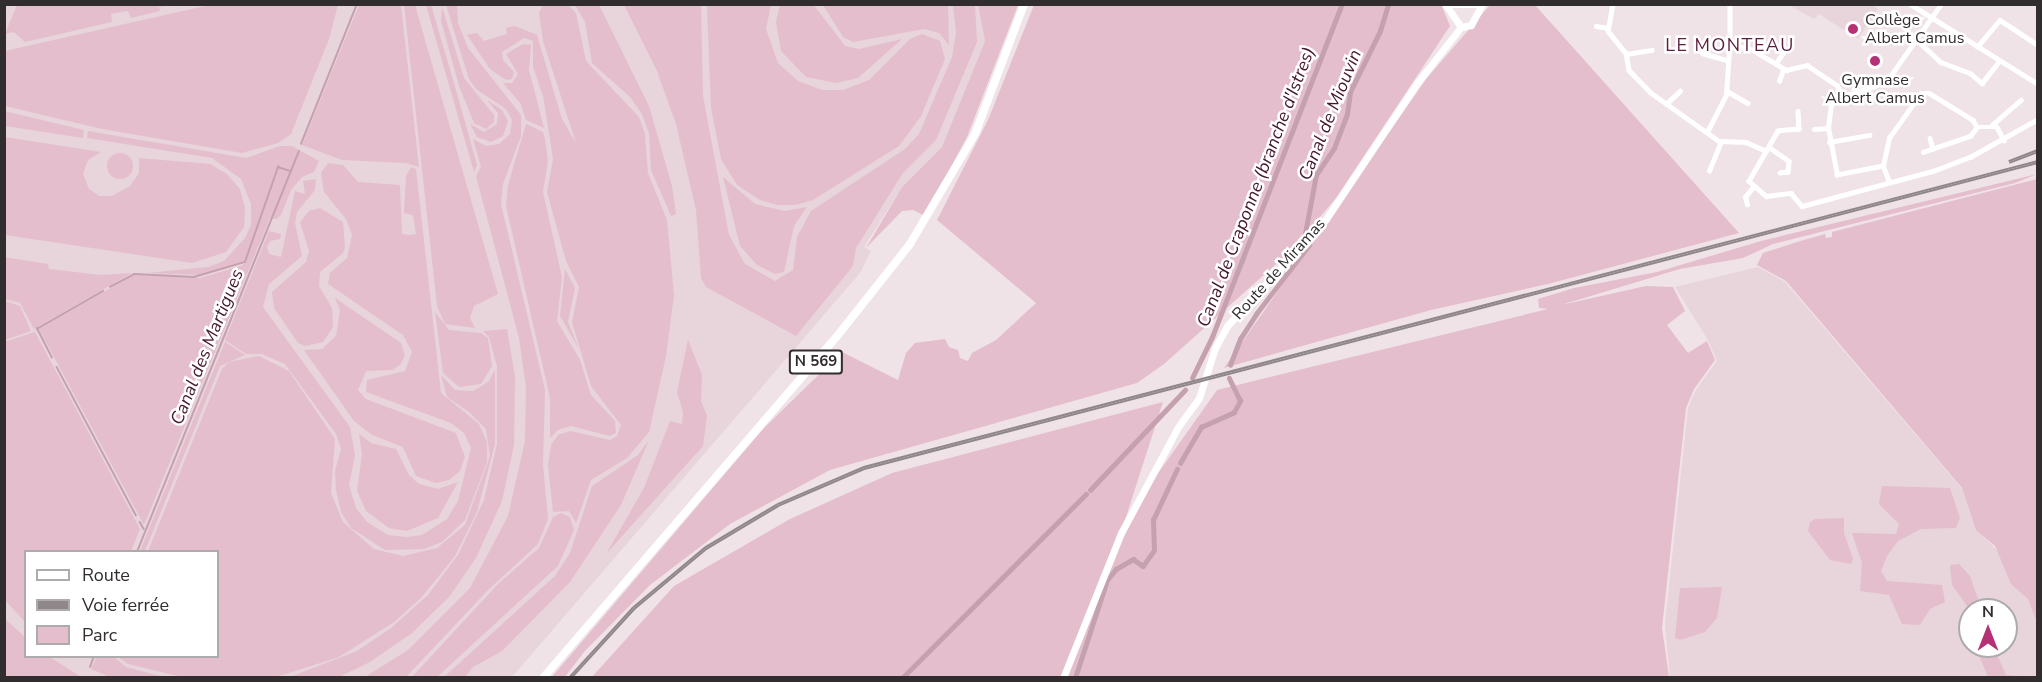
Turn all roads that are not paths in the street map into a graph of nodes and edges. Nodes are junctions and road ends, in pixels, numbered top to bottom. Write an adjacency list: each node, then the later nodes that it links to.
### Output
1 (1024, 4): 61 (main road, N 569)
2 (1445, 4): 13 (main road)
3 (1451, 4): 10 (main road)
4 (1475, 4): 10 (main road)
5 (1482, 4): 11 (main road)
6 (1613, 4): 16 (street)
7 (1730, 4): 18 (street)
8 (1910, 4): 12 (street)
9 (1941, 4): 12 (street)
10 (1464, 7): 11 (main road); 13 (main road)
11 (1474, 15): 15 (main road, Route de Miramas)
12 (1931, 18): 17 (street); 22 (street)
13 (1453, 19): 15 (main road); 19 (main road, Route de Miramas)
14 (1596, 26): 16 (street)
15 (1461, 27): 19 (main road, Route de Miramas)
16 (1608, 28): 27 (street)
17 (1916, 39): 29 (street); 36 (street)
18 (1730, 40): 21 (street); 24 (street)
19 (1450, 41): 62 (main road, Route de Miramas)
20 (2037, 45): 22 (street)
21 (1736, 46): 24 (street); 30 (street)
22 (1977, 47): 29 (street)
23 (1652, 50): 27 (street)
24 (1729, 50): 28 (street)
25 (1785, 50): 30 (street)
26 (1702, 53): 28 (street)
27 (1626, 54): 39 (street)
28 (1727, 60): 35 (street)
29 (1999, 61): 33 (street)
30 (1775, 64): 31 (street)
31 (1783, 70): 32 (street); 36 (street)
32 (1779, 81)
33 (2037, 84)
34 (1680, 91): 39 (street)
35 (1727, 91): 38 (street); 46 (street)
36 (1843, 96): 43 (street)
37 (2021, 100): 42 (street)
38 (1748, 103)
39 (1666, 104): 46 (street)
40 (1798, 111): 52 (street)
41 (2037, 119): 49 (street)
42 (1992, 125): 44 (street); 49 (street)
43 (1828, 128): 45 (street); 51 (street)
44 (1977, 128): 53 (street); 55 (street)
45 (1814, 129)
46 (1707, 132): 50 (street)
47 (1869, 135): 51 (street)
48 (1930, 138): 53 (street)
49 (2004, 140): 58 (street)
50 (1721, 142): 52 (street); 56 (street)
51 (1829, 142): 55 (street)
52 (1768, 149): 57 (street); 59 (street)
53 (1934, 149): 54 (street)
54 (1923, 152)
55 (1882, 166): 58 (street)
56 (1709, 171)
57 (1780, 173)
58 (1889, 182): 59 (street)
59 (1753, 187): 60 (street)
60 (1747, 205)
61 (543, 678)
62 (1063, 678)

